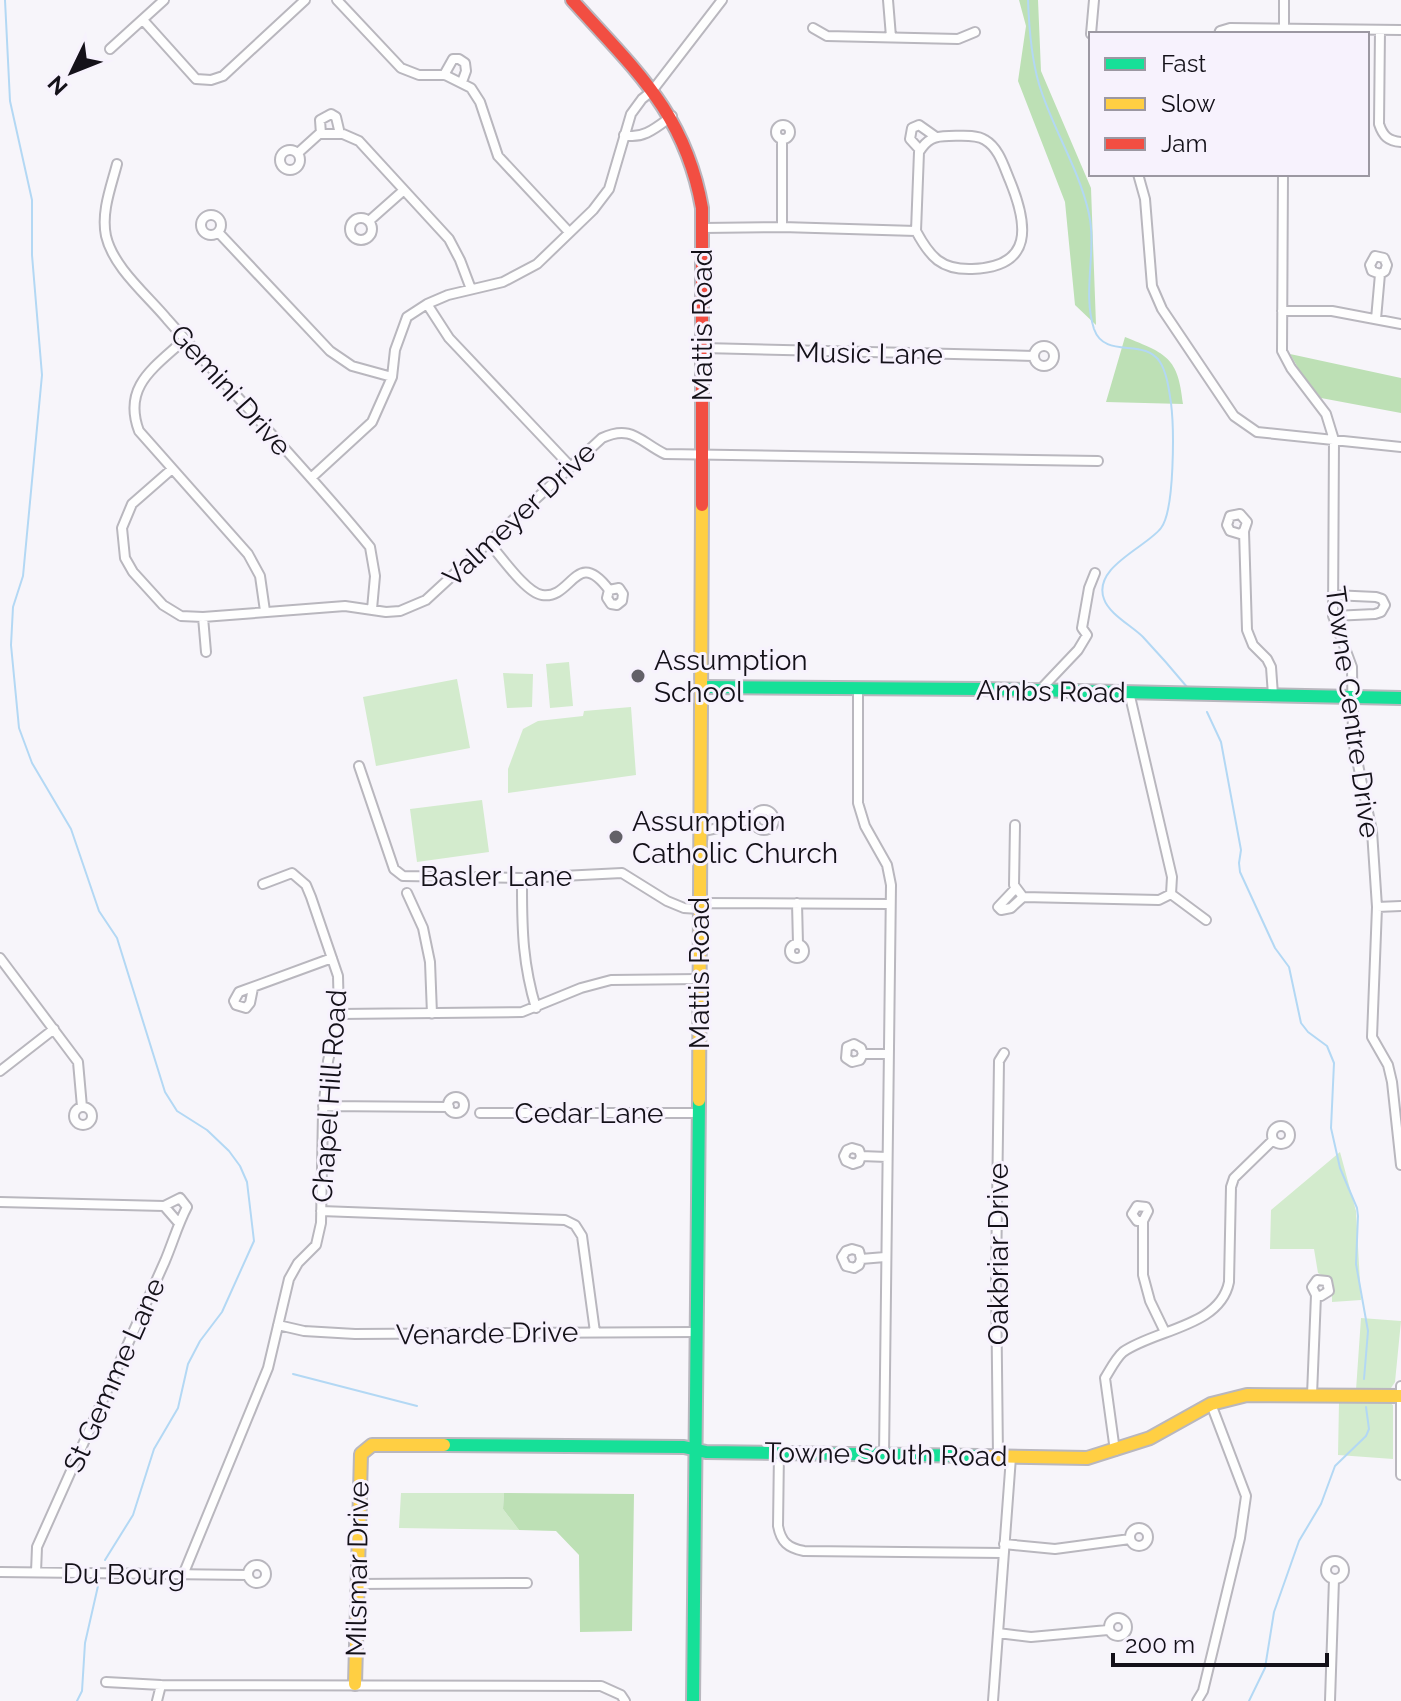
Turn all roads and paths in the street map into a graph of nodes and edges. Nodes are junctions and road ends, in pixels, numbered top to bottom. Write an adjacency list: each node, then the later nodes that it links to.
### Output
1 (164, 0): 9 (street)
2 (305, 0): 9 (street)
3 (337, 0): 19 (street)
4 (572, 0): 21 (street, Mattis Road)
5 (722, 0): 21 (street)
6 (888, 0): 17 (street)
7 (1094, 0): 15 (street)
8 (1284, 0): 13 (street)
9 (143, 20): 18 (street)
10 (813, 28): 17 (street)
11 (1380, 30): 12 (street); 13 (street); 28 (street)
12 (1401, 30)
13 (1284, 31): 16 (street)
14 (975, 32): 17 (street)
15 (1091, 32)
16 (1220, 32)
17 (891, 37)
18 (110, 49)
19 (444, 75): 20 (street); 20 (street)
20 (462, 82): 40 (street)
21 (652, 91): 22 (street, Mattis Road); 25 (street)
22 (672, 116): 25 (street); 37 (street, Mattis Road)
23 (321, 134): 24 (street); 24 (street); 30 (street)
24 (340, 134): 34 (street)
25 (624, 135): 40 (street)
26 (936, 137): 29 (street); 29 (street); 38 (street)
27 (782, 139): 36 (street)
28 (1401, 142)
29 (920, 150): 38 (street)
30 (298, 153)
31 (117, 164): 47 (street, Gemini Drive)
32 (1139, 176): 51 (street)
33 (1283, 176): 44 (street, Towne Centre Drive)
34 (404, 190): 35 (street); 42 (street)
35 (369, 221)
36 (782, 227): 37 (street); 38 (street)
37 (703, 228): 48 (street, Mattis Road)
38 (916, 231)
39 (218, 232): 50 (street)
40 (569, 232): 42 (street)
41 (1380, 274): 45 (street)
42 (471, 289): 43 (street)
43 (427, 304): 50 (street); 55 (street)
44 (1282, 311): 45 (street); 51 (street, Towne Centre Drive)
45 (1376, 319): 46 (street)
46 (1401, 324)
47 (185, 339): 56 (street); 57 (street, Gemini Drive)
48 (703, 348): 49 (street, Music Lane); 53 (street, Mattis Road)
49 (1034, 356)
50 (392, 377): 57 (street)
51 (1334, 440): 52 (street); 62 (street, Towne Centre Drive)
52 (1401, 447)
53 (702, 453): 54 (street, Valmeyer Drive); 55 (street, Valmeyer Drive); 68 (street, Mattis Road)
54 (1098, 461)
55 (571, 467): 59 (street, Valmeyer Drive)
56 (172, 469): 64 (street); 66 (street, Valmeyer Drive)
57 (311, 478): 63 (street, Gemini Drive)
58 (1244, 531): 72 (street)
59 (489, 543): 61 (street); 63 (street, Valmeyer Drive)
60 (1095, 573): 70 (street)
61 (609, 590)
62 (1333, 595): 65 (street, Towne Centre Drive); 65 (street)
63 (372, 609): 64 (street, Valmeyer Drive)
64 (265, 611): 66 (street, Valmeyer Drive)
65 (1333, 616): 73 (street, Towne Centre Drive)
66 (203, 617): 67 (street)
67 (206, 652)
68 (701, 687): 69 (street, Ambs Road); 78 (street, Mattis Road)
69 (858, 688): 70 (street, Ambs Road); 84 (street)
70 (1040, 690): 71 (street, Ambs Road)
71 (1129, 692): 72 (street, Ambs Road); 82 (street)
72 (1273, 695): 73 (street, Ambs Road)
73 (1353, 697): 74 (street, Ambs Road); 87 (street, Towne Centre Drive)
74 (1401, 698)
75 (359, 766): 85 (street, Basler Lane)
76 (754, 820): 78 (street)
77 (1015, 825): 82 (street)
78 (701, 831): 85 (street, Mattis Road)
79 (263, 884): 91 (street, Chapel Hill Road)
80 (522, 887): 94 (street)
81 (407, 893): 96 (street)
82 (1171, 894): 88 (street)
83 (797, 903): 84 (street); 85 (street); 89 (street)
84 (889, 904): 100 (street)
85 (700, 906): 92 (street, Mattis Road)
86 (1401, 906): 87 (street)
87 (1377, 907): 110 (street, Towne Centre Drive)
88 (1206, 920)
89 (798, 944)
90 (0, 958): 97 (street)
91 (332, 958): 93 (street); 95 (street, Chapel Hill Road)
92 (699, 979): 94 (street); 106 (street, Mattis Road)
93 (253, 988)
94 (536, 1008): 96 (street)
95 (339, 1014): 96 (street); 102 (street, Chapel Hill Road)
96 (432, 1014)
97 (54, 1029): 101 (street); 103 (street)
98 (1004, 1053): 132 (street, Oakbriar Drive)
99 (863, 1054): 100 (street)
100 (888, 1054): 109 (street)
101 (0, 1071)
102 (323, 1106): 104 (street); 113 (street, Chapel Hill Road)
103 (82, 1107)
104 (449, 1107)
105 (480, 1113): 106 (street, Cedar Lane)
106 (698, 1113): 121 (street, Mattis Road)
107 (1273, 1140): 122 (street)
108 (861, 1156): 109 (street)
109 (887, 1157): 116 (street)
110 (1401, 1165)
111 (0, 1202): 112 (street)
112 (164, 1206): 114 (street); 114 (street)
113 (321, 1211): 119 (street, Chapel Hill Road); 120 (street)
114 (177, 1221): 137 (street, St Gemme Lane)
115 (1143, 1221): 122 (street)
116 (885, 1257): 117 (street); 131 (street)
117 (861, 1259)
118 (1316, 1295): 124 (street)
119 (278, 1325): 120 (street, Venarde Drive); 138 (street, Chapel Hill Road)
120 (595, 1332): 121 (street, Venarde Drive)
121 (696, 1332): 127 (street, Mattis Road)
122 (1165, 1332): 128 (street)
123 (1401, 1386): 125 (street)
124 (1312, 1395): 125 (street, Towne South Road); 126 (street, Towne South Road)
125 (1400, 1396): 133 (street)
126 (1211, 1404): 128 (street, Towne South Road); 152 (street)
127 (695, 1450): 129 (street, Towne South Road); 130 (street, Towne South Road); 150 (street, Mattis Road)
128 (1115, 1451): 132 (street, Towne South Road)
129 (779, 1452): 131 (street, Towne South Road); 135 (street)
130 (361, 1454): 142 (street, Milsmar Drive)
131 (884, 1455): 132 (street, Towne South Road)
132 (1004, 1457): 135 (street, Oakbriar Drive)
133 (1401, 1475)
134 (1130, 1539): 135 (street)
135 (1003, 1549): 144 (street, Oakbriar Drive)
136 (0, 1572): 137 (street, Du Bourg)
137 (36, 1572): 138 (street, Du Bourg)
138 (183, 1575): 139 (street, Du Bourg)
139 (248, 1575)
140 (1334, 1579): 153 (street)
141 (527, 1583): 142 (street)
142 (356, 1584): 146 (street, Milsmar Drive)
143 (1108, 1630): 144 (street)
144 (998, 1633): 151 (street, Oakbriar Drive)
145 (106, 1682): 147 (street)
146 (355, 1684): 147 (street); 149 (street)
147 (161, 1685): 148 (street)
148 (157, 1701)
149 (625, 1701)
150 (693, 1701)
151 (993, 1701)
152 (1197, 1701)
153 (1330, 1701)

